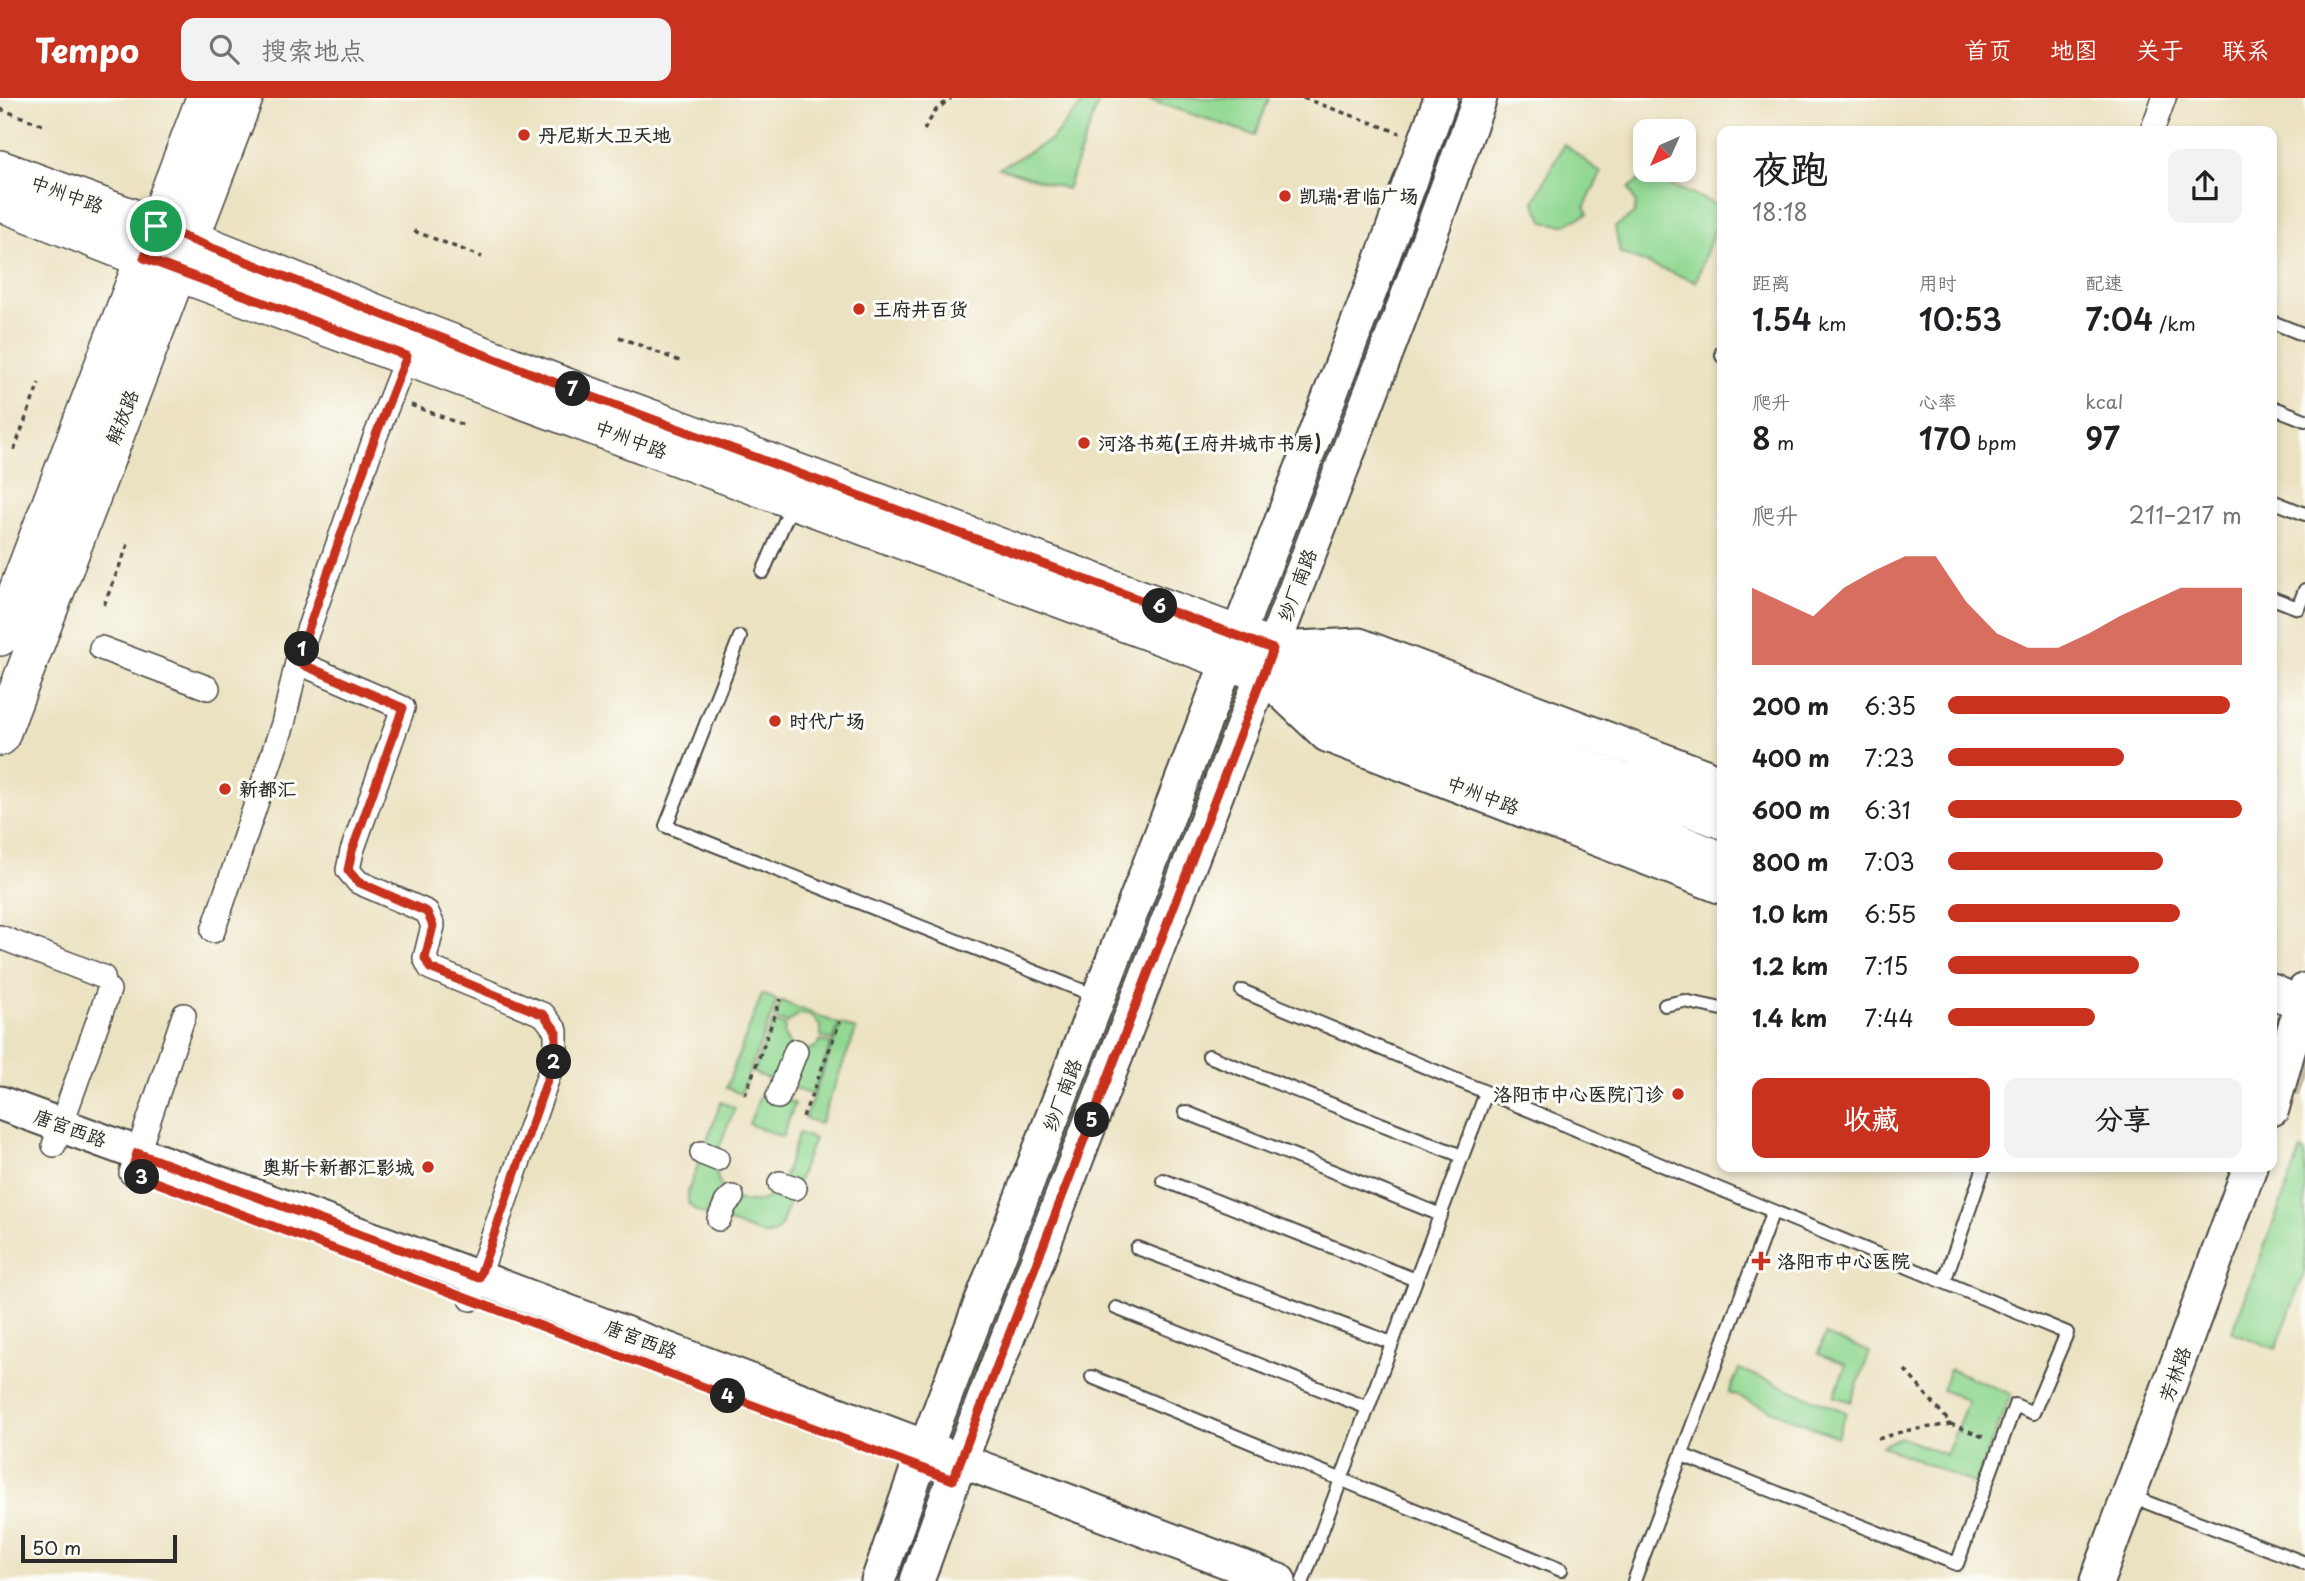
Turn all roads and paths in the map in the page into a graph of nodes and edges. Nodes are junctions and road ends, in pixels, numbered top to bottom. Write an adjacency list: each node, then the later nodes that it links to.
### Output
1 (205, 98): 16 (main road, 解放路)
2 (244, 98): 17 (main road, 解放路)
3 (951, 98): 11 (path)
4 (1303, 98): 12 (path)
5 (1441, 98): 12 (main road, 纱厂南路)
6 (1480, 98): 42 (main road, 纱厂南路)
7 (2164, 98): 10 (street)
8 (0, 109): 9 (path)
9 (46, 126)
10 (2154, 126)
11 (924, 130)
12 (1425, 142): 41 (main road, 纱厂南路)
13 (0, 169): 16 (main road, 中州中路)
14 (0, 202): 16 (main road, 中州中路)
15 (414, 231): 18 (path)
16 (150, 242): 17 (main road, 中州中路); 38 (main road, 解放路)
17 (184, 255): 22 (main road, 中州中路); 41 (main road, 中州中路); 45 (main road, 解放路)
18 (482, 257)
19 (2277, 323): 20 (lane)
20 (2305, 335)
21 (619, 337): 23 (path)
22 (407, 356): 30 (main road, 中州中路); 43 (street)
23 (682, 362)
24 (39, 383): 29 (path)
25 (408, 404): 28 (path)
26 (2277, 409): 27 (lane)
27 (2305, 421)
28 (466, 426)
29 (14, 450)
30 (793, 501): 34 (lane); 41 (main road, 中州中路)
31 (2277, 502): 32 (lane)
32 (2305, 514)
33 (129, 542): 37 (path)
34 (763, 572)
35 (2305, 590): 36 (lane)
36 (2277, 600)
37 (104, 606)
38 (0, 637)
39 (740, 637): 55 (lane)
40 (101, 648): 44 (street)
41 (1233, 648): 42 (main road, 中州中路); 55 (main road, 纱厂南路)
42 (1268, 661): 46 (main road, 中州中路); 47 (main road, 中州中路); 50 (main road, 中州中路); 51 (main road, 中州中路); 97 (main road, 纱厂南路)
43 (297, 662): 52 (street); 86 (street)
44 (208, 688)
45 (0, 737)
46 (1586, 768): 48 (main road); 49 (main road, 中州中路)
47 (1717, 782)
48 (1717, 783)
49 (1717, 818)
50 (1717, 859)
51 (1717, 885)
52 (213, 931)
53 (0, 937): 73 (street)
54 (1242, 991): 65 (lane)
55 (1100, 998): 96 (main road, 纱厂南路)
56 (2295, 998): 68 (main road)
57 (781, 999): 66 (path)
58 (1665, 1006): 59 (lane)
59 (1717, 1008)
60 (184, 1015): 75 (street)
61 (840, 1022): 71 (path)
62 (2305, 1039): 68 (main road)
63 (796, 1051): 67 (street)
64 (1209, 1056): 74 (lane)
65 (1486, 1093): 74 (lane); 80 (lane)
66 (745, 1095)
67 (778, 1097)
68 (2281, 1100)
69 (0, 1103): 73 (main road, 唐宫西路)
70 (1185, 1112): 81 (lane)
71 (803, 1118)
72 (0, 1125): 73 (main road, 唐宫西路)
73 (58, 1135): 75 (main road, 唐宫西路)
74 (1462, 1156): 81 (lane)
75 (134, 1163): 86 (main road, 唐宫西路)
76 (1982, 1172): 85 (lane)
77 (2248, 1172): 99 (main road, 芳林路)
78 (1163, 1180): 84 (lane)
79 (732, 1197): 82 (street)
80 (1773, 1211): 85 (lane); 95 (lane)
81 (1441, 1214): 84 (lane)
82 (719, 1219)
83 (1138, 1248): 88 (lane)
84 (1416, 1280): 88 (lane)
85 (1944, 1282): 94 (lane)
86 (475, 1289): 96 (main road, 唐宫西路)
87 (1116, 1308): 91 (lane)
88 (1392, 1343): 91 (lane)
89 (1905, 1370): 92 (path)
90 (1092, 1377): 98 (lane)
91 (1368, 1408): 98 (lane)
92 (1951, 1424): 93 (path); 94 (path)
93 (1878, 1439)
94 (2001, 1444): 95 (lane)
95 (1682, 1455): 107 (lane)
96 (923, 1457): 97 (main road, 唐宫西路); 102 (main road, 纱厂南路)
97 (957, 1470): 103 (main road, 纱厂南路); 104 (main road, 唐宫西路); 105 (main road, 唐宫西路)
98 (1342, 1479): 101 (lane); 106 (lane)
99 (2130, 1496): 100 (lane); 108 (main road, 芳林路)
100 (2305, 1563)
101 (1561, 1570)
102 (878, 1581)
103 (917, 1581)
104 (1217, 1581)
105 (1279, 1581)
106 (1303, 1581)
107 (1634, 1581)
108 (2097, 1581)

